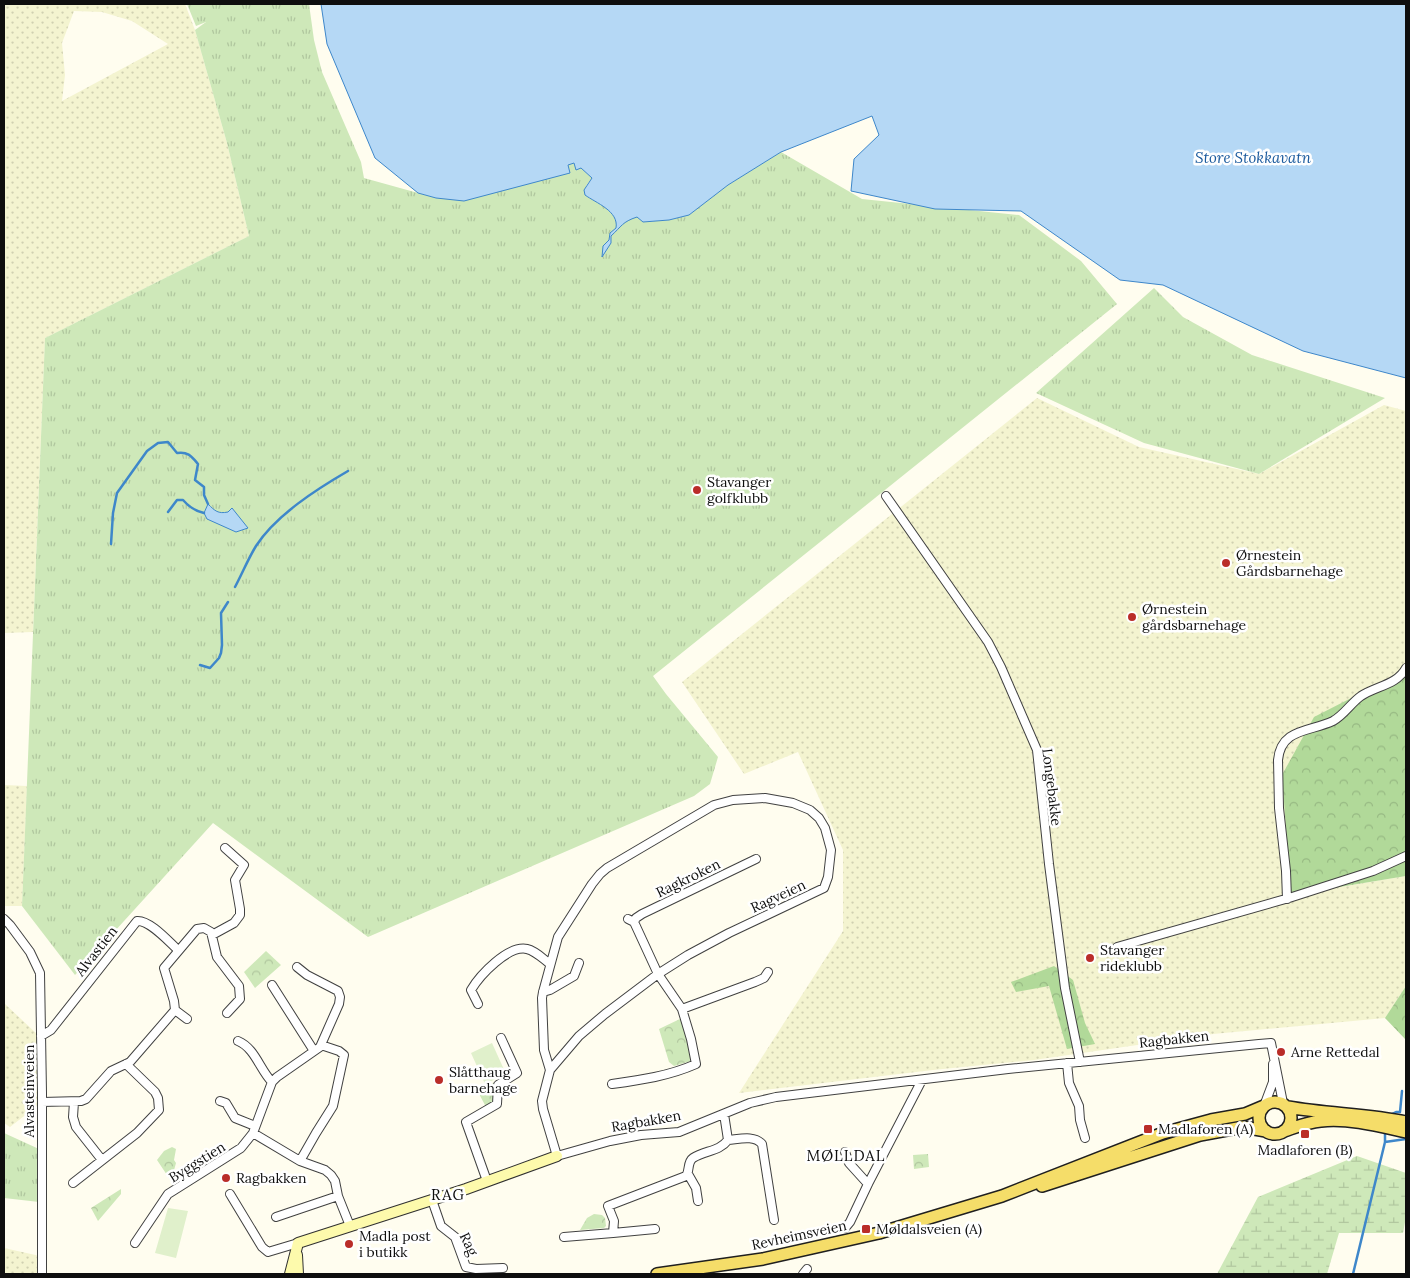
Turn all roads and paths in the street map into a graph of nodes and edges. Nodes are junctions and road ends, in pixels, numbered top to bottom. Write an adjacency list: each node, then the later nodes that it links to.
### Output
1 (886, 496): 29 (street, Longebakke)
2 (1406, 668): 6 (street)
3 (225, 848): 8 (street)
4 (1406, 856): 6 (street)
5 (756, 859): 15 (street, Ragkroken)
6 (1287, 899): 9 (street)
7 (4, 919): 23 (street, Alvasteinveien)
8 (212, 935): 10 (street); 21 (street)
9 (1117, 946)
10 (178, 950): 20 (street); 23 (street, Alvastien)
11 (579, 963): 17 (street)
12 (550, 964): 15 (street, Ragveien); 17 (street, Ragveien); 18 (street)
13 (297, 967): 26 (street)
14 (768, 972): 19 (street)
15 (658, 974): 19 (street, Ragkroken); 32 (street, Ragveien)
16 (272, 985): 27 (street)
17 (542, 992): 32 (street, Ragveien)
18 (478, 1004)
19 (682, 1009): 35 (street, Ragkroken)
20 (175, 1010): 22 (street); 31 (street)
21 (227, 1013)
22 (187, 1019)
23 (41, 1036): 37 (street, Alvasteinveien)
24 (501, 1038): 55 (street)
25 (238, 1041): 34 (street)
26 (321, 1045): 27 (street); 53 (street)
27 (314, 1051): 34 (street)
28 (1273, 1055): 29 (street, Ragbakken); 39 (street); 40 (street)
29 (1080, 1062): 30 (street, Ragbakken)
30 (1067, 1063): 33 (street, Ragbakken); 48 (street)
31 (126, 1064): 38 (street); 52 (street)
32 (550, 1070): 51 (street, Ragveien)
33 (922, 1080): 41 (street, Ragbakken); 57 (street)
34 (272, 1082): 44 (street, Byggstien)
35 (612, 1084)
36 (220, 1100): 44 (street)
37 (42, 1102): 38 (street); 73 (street, Alvasteinveien)
38 (74, 1102): 52 (street)
39 (1286, 1105): 40 (main road); 42 (main road); 46 (main road)
40 (1264, 1106): 45 (main road); 60 (main road, Revheimsveien)
41 (724, 1114): 49 (street); 51 (street, Ragbakken)
42 (1352, 1118): 43 (main road); 46 (main road); 47 (main road)
43 (1406, 1122)
44 (254, 1130): 53 (street); 70 (street, Byggstien)
45 (1266, 1131): 46 (main road); 60 (main road, Revheimsveien)
46 (1284, 1131)
47 (1406, 1132)
48 (1085, 1138)
49 (728, 1140): 54 (street); 64 (street)
50 (846, 1152): 57 (street)
51 (556, 1156): 55 (street, Ragbakken)
52 (102, 1160): 56 (street)
53 (300, 1162): 59 (street)
54 (688, 1174): 62 (street); 68 (street)
55 (487, 1181): 61 (street, Ragbakken)
56 (74, 1183)
57 (868, 1184): 66 (street)
58 (230, 1194): 71 (street, Ragbakken)
59 (338, 1196): 63 (street); 65 (street)
60 (1002, 1196): 76 (main road, Revheimsveien)
61 (432, 1200): 65 (street, Ragbakken); 72 (street, Rag)
62 (698, 1201)
63 (276, 1217)
64 (774, 1220)
65 (350, 1226): 71 (street, Ragbakken)
66 (845, 1228)
67 (655, 1229): 68 (street)
68 (613, 1233): 69 (street)
69 (564, 1237)
70 (135, 1243)
71 (297, 1247): 74 (street); 75 (street)
72 (503, 1268)
73 (42, 1274)
74 (290, 1274)
75 (298, 1274)
76 (657, 1274)

